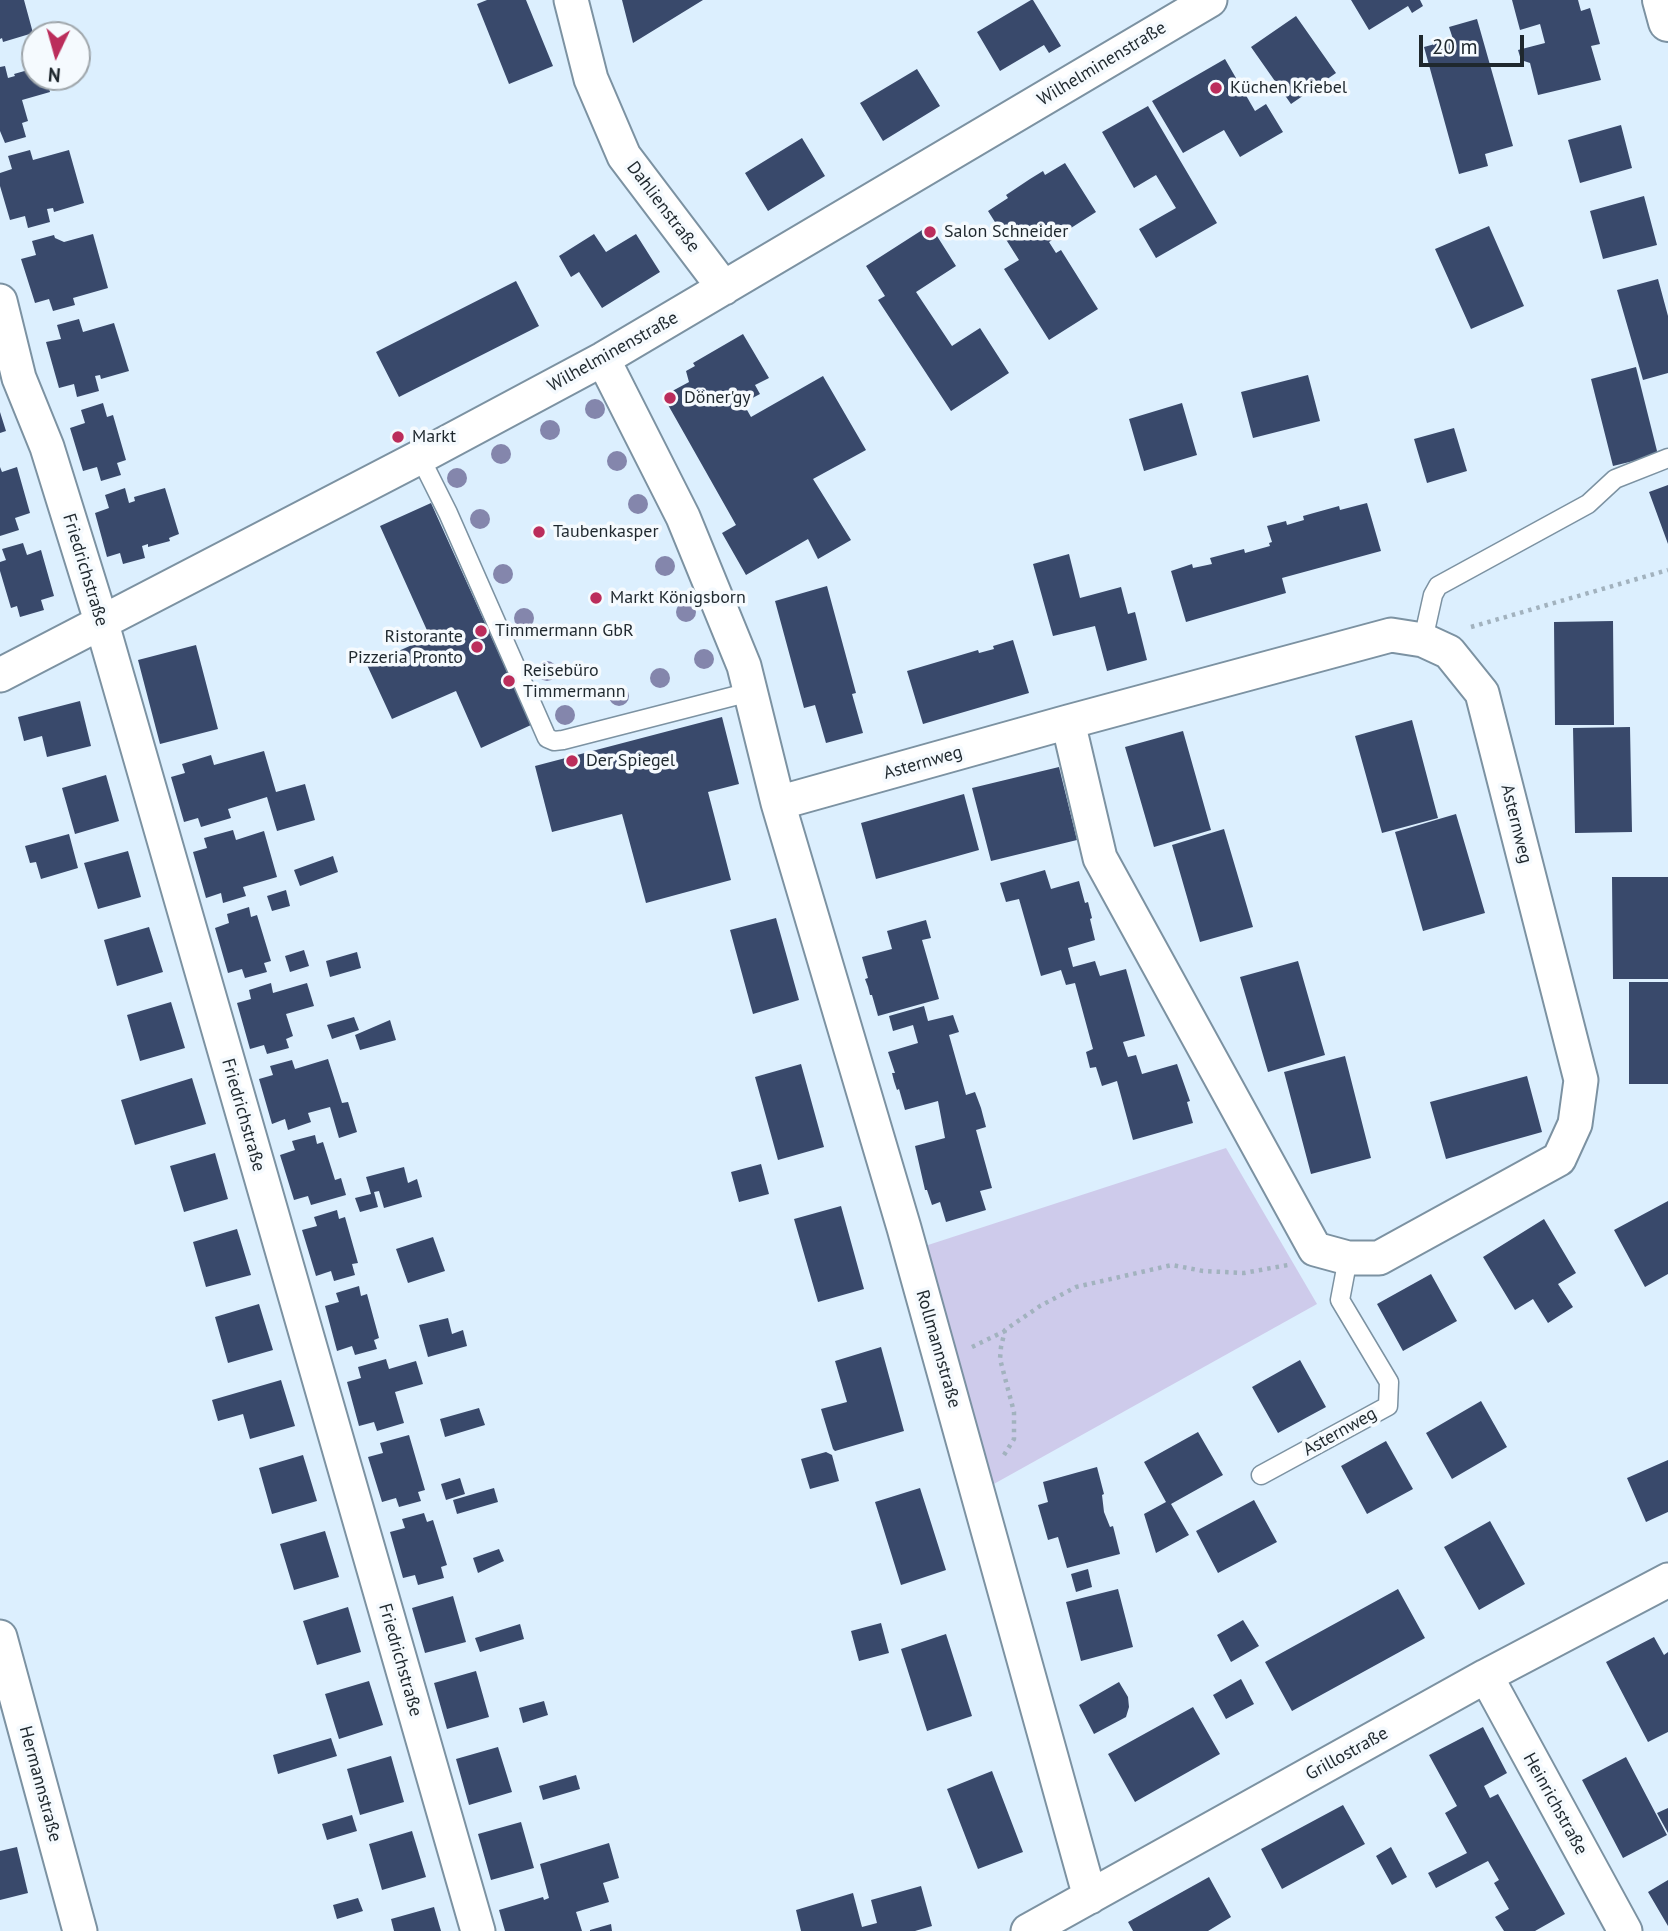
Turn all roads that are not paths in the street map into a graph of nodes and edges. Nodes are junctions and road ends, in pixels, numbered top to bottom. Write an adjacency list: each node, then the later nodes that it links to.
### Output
1 (571, 0): 5 (street, Dahlienstraße)
2 (1210, 0): 5 (street, Wilhelminenstraße)
3 (1662, 0): 4 (main road)
4 (1668, 22)
5 (724, 288): 7 (street, Wilhelminenstraße)
6 (0, 301): 10 (street, Friedrichstraße)
7 (603, 359): 8 (street, Wilhelminenstraße); 13 (street)
8 (419, 457): 10 (street, Wilhelminenstraße); 13 (lane)
9 (1668, 458): 11 (lane)
10 (102, 624): 12 (street, Wilhelminenstraße); 23 (street, Friedrichstraße)
11 (1436, 646): 14 (street, Asternweg); 16 (street, Asternweg)
12 (0, 675)
13 (750, 692): 15 (street)
14 (1068, 722): 15 (street, Asternweg); 16 (street, Asternweg)
15 (778, 803): 21 (street, Rollmannstraße)
16 (1348, 1258): 17 (lane, Asternweg)
17 (1261, 1475)
18 (1668, 1580): 20 (street, Grillostraße)
19 (3, 1657): 22 (street, Hermannstraße)
20 (1486, 1676): 21 (street, Grillostraße); 25 (street, Heinrichstraße)
21 (1090, 1897): 24 (street, Grillostraße)
22 (80, 1931)
23 (478, 1931)
24 (1028, 1931)
25 (1625, 1931)

